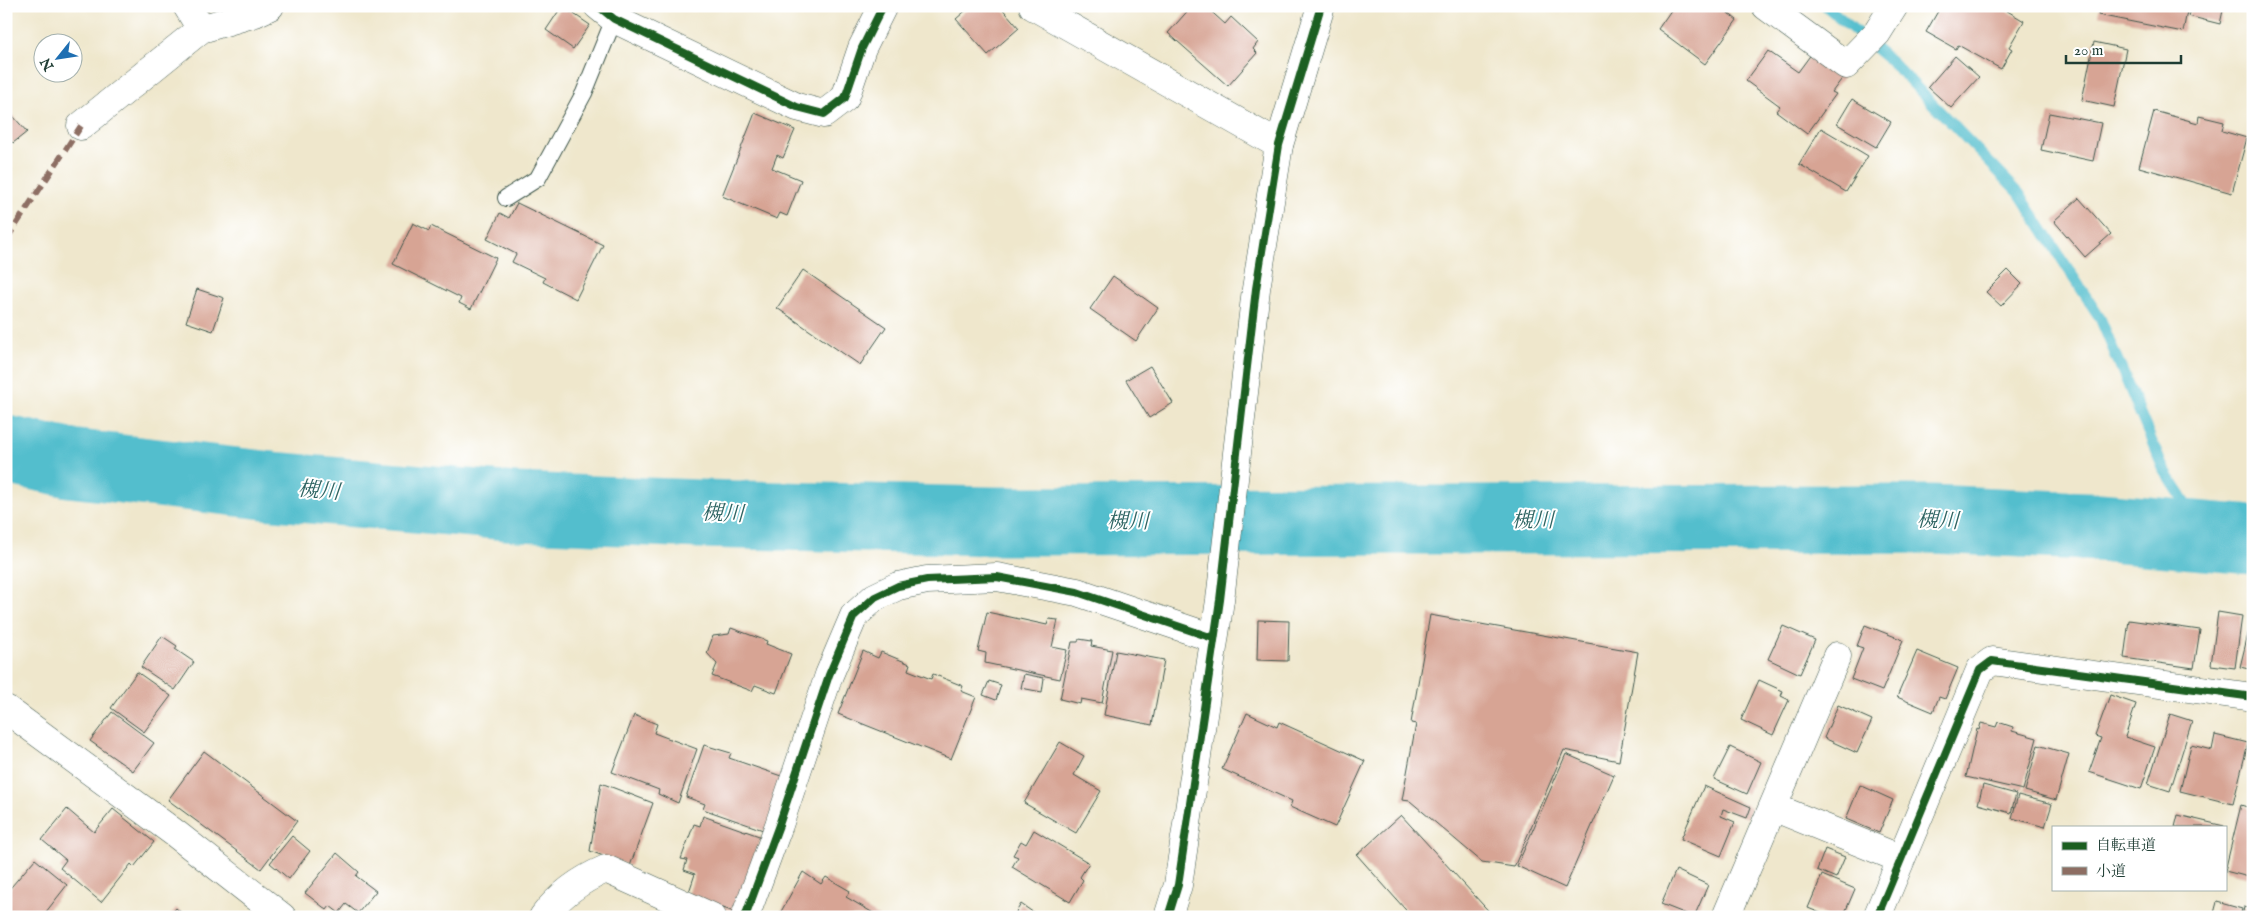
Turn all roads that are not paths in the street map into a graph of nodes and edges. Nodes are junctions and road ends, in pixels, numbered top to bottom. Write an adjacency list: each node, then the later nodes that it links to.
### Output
1 (270, 6): 8 (street)
2 (882, 6): 7 (street)
3 (1033, 6): 10 (street)
4 (1321, 6): 10 (street)
5 (1766, 6): 6 (street)
6 (1894, 6)
7 (606, 13): 11 (lane)
8 (194, 17): 9 (street)
9 (81, 126)
10 (1279, 145): 12 (street)
11 (506, 198)
12 (1213, 638): 21 (street); 22 (street)
13 (1837, 656): 16 (street)
14 (2253, 697): 17 (street)
15 (6, 709): 18 (street)
16 (1773, 807): 17 (street); 23 (street)
17 (1900, 859): 24 (street)
18 (282, 917)
19 (543, 917): 20 (street)
20 (712, 917)
21 (745, 917)
22 (1168, 917)
23 (1726, 917)
24 (1877, 917)

